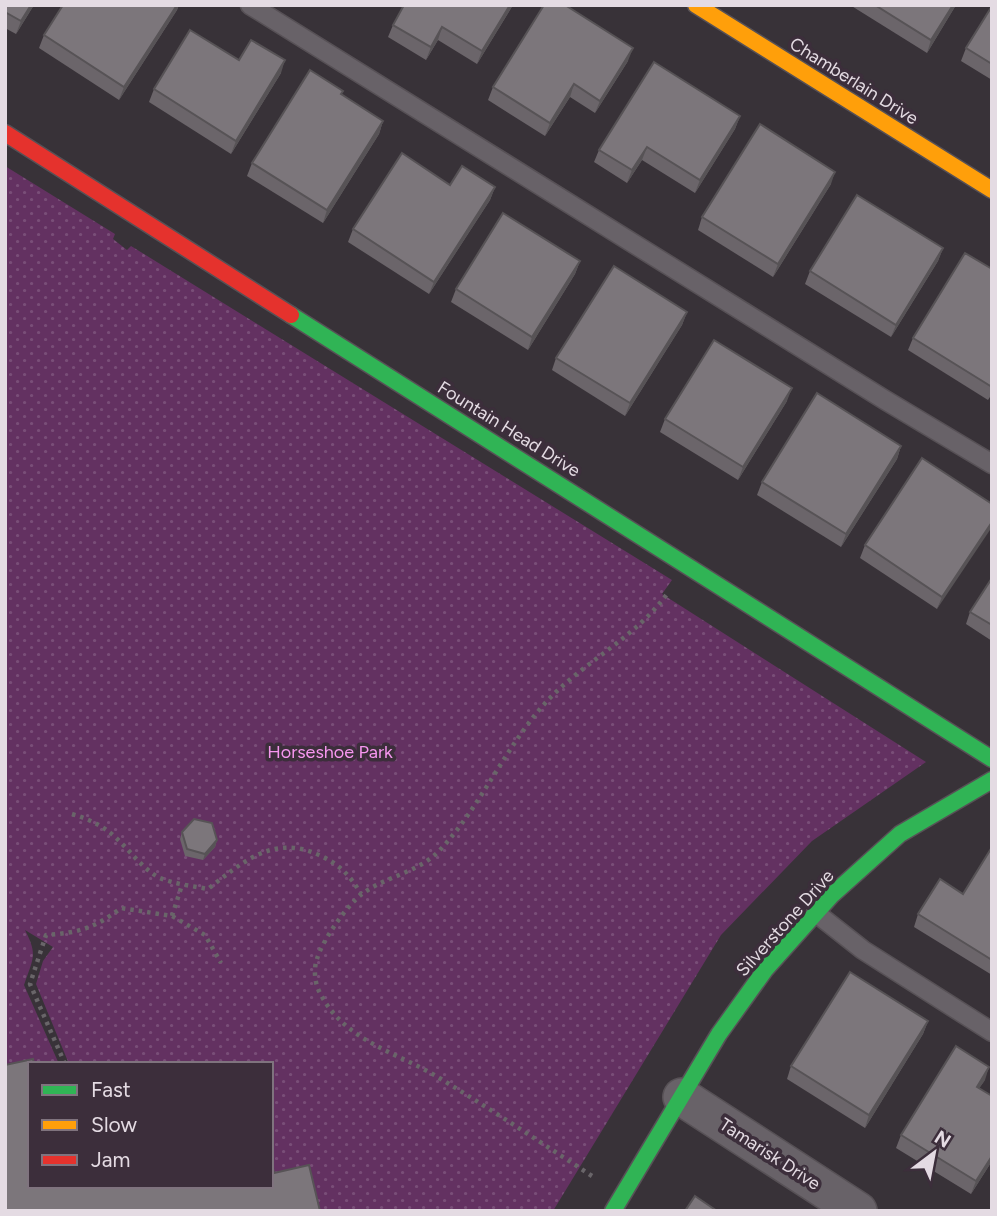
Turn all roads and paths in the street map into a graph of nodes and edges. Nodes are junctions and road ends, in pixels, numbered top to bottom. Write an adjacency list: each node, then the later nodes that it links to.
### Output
1 (250, 5): 5 (lane)
2 (696, 5): 4 (street, Chamberlain Drive)
3 (5, 132): 6 (street, Fountain Head Drive)
4 (992, 190)
5 (992, 464)
6 (688, 565): 7 (street, Fountain Head Drive); 11 (path)
7 (992, 759)
8 (992, 780): 12 (street, Silverstone Drive)
9 (72, 814): 10 (path)
10 (182, 885): 11 (path); 13 (path)
11 (361, 894): 18 (path)
12 (816, 913): 15 (lane); 17 (street, Silverstone Drive)
13 (172, 916): 14 (path); 16 (path)
14 (221, 963)
15 (992, 1032)
16 (64, 1062)
17 (682, 1097): 18 (street, Silverstone Drive); 20 (street, Tamarisk Drive)
18 (622, 1197): 19 (street, Silverstone Drive)
19 (613, 1211)
20 (858, 1211)

